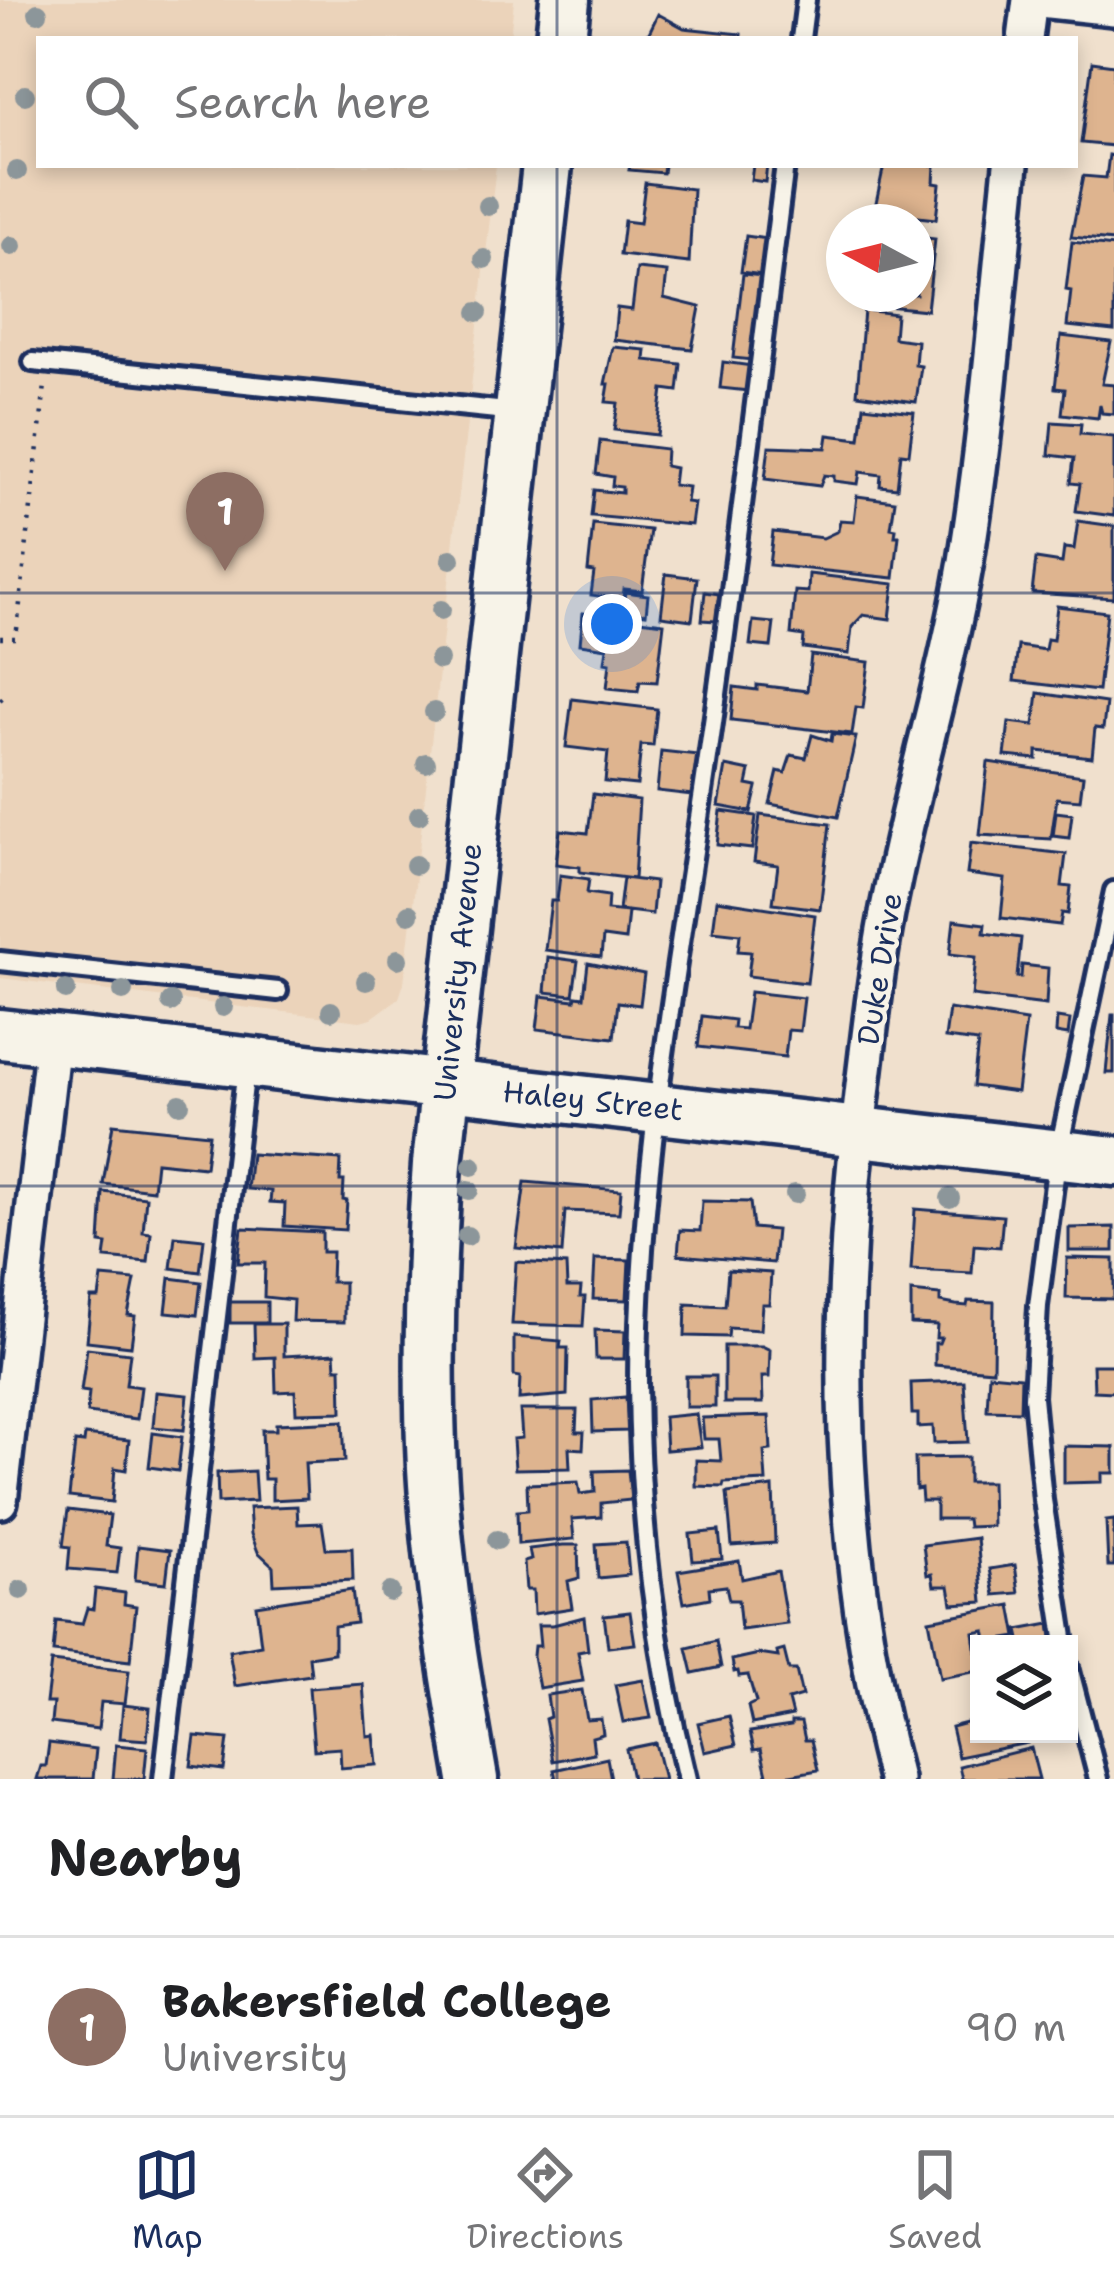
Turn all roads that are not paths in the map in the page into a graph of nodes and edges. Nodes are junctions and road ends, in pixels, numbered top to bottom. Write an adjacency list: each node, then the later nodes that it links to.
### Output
1 (566, 0): 6 (street)
2 (806, 0): 7 (lane)
3 (1030, 0): 8 (street)
4 (1040, 0): 5 (street)
5 (1114, 8)
6 (561, 36)
7 (801, 36)
8 (1025, 36)
9 (547, 168): 13 (street, University Avenue)
10 (785, 168): 22 (lane)
11 (1012, 168): 23 (street, Duke Drive)
12 (40, 362): 13 (lane)
13 (520, 412): 21 (street, University Avenue)
14 (1114, 891): 15 (lane)
15 (1107, 958): 24 (lane)
16 (0, 961): 17 (lane)
17 (278, 991)
18 (0, 1034): 19 (street, Haley Street)
19 (52, 1040): 20 (street, Haley Street); 26 (street)
20 (246, 1061): 21 (street, Haley Street); 29 (lane)
21 (446, 1082): 22 (street, Haley Street); 30 (street, University Avenue)
22 (657, 1108): 23 (street, Haley Street); 31 (lane)
23 (857, 1132): 24 (street, Haley Street); 32 (street, Duke Drive)
24 (1058, 1154): 25 (street, Haley Street); 27 (lane)
25 (1114, 1161)
26 (0, 1501)
27 (1064, 1635)
28 (1078, 1701): 33 (lane)
29 (163, 1779)
30 (473, 1779)
31 (686, 1779)
32 (896, 1779)
33 (1098, 1779)

